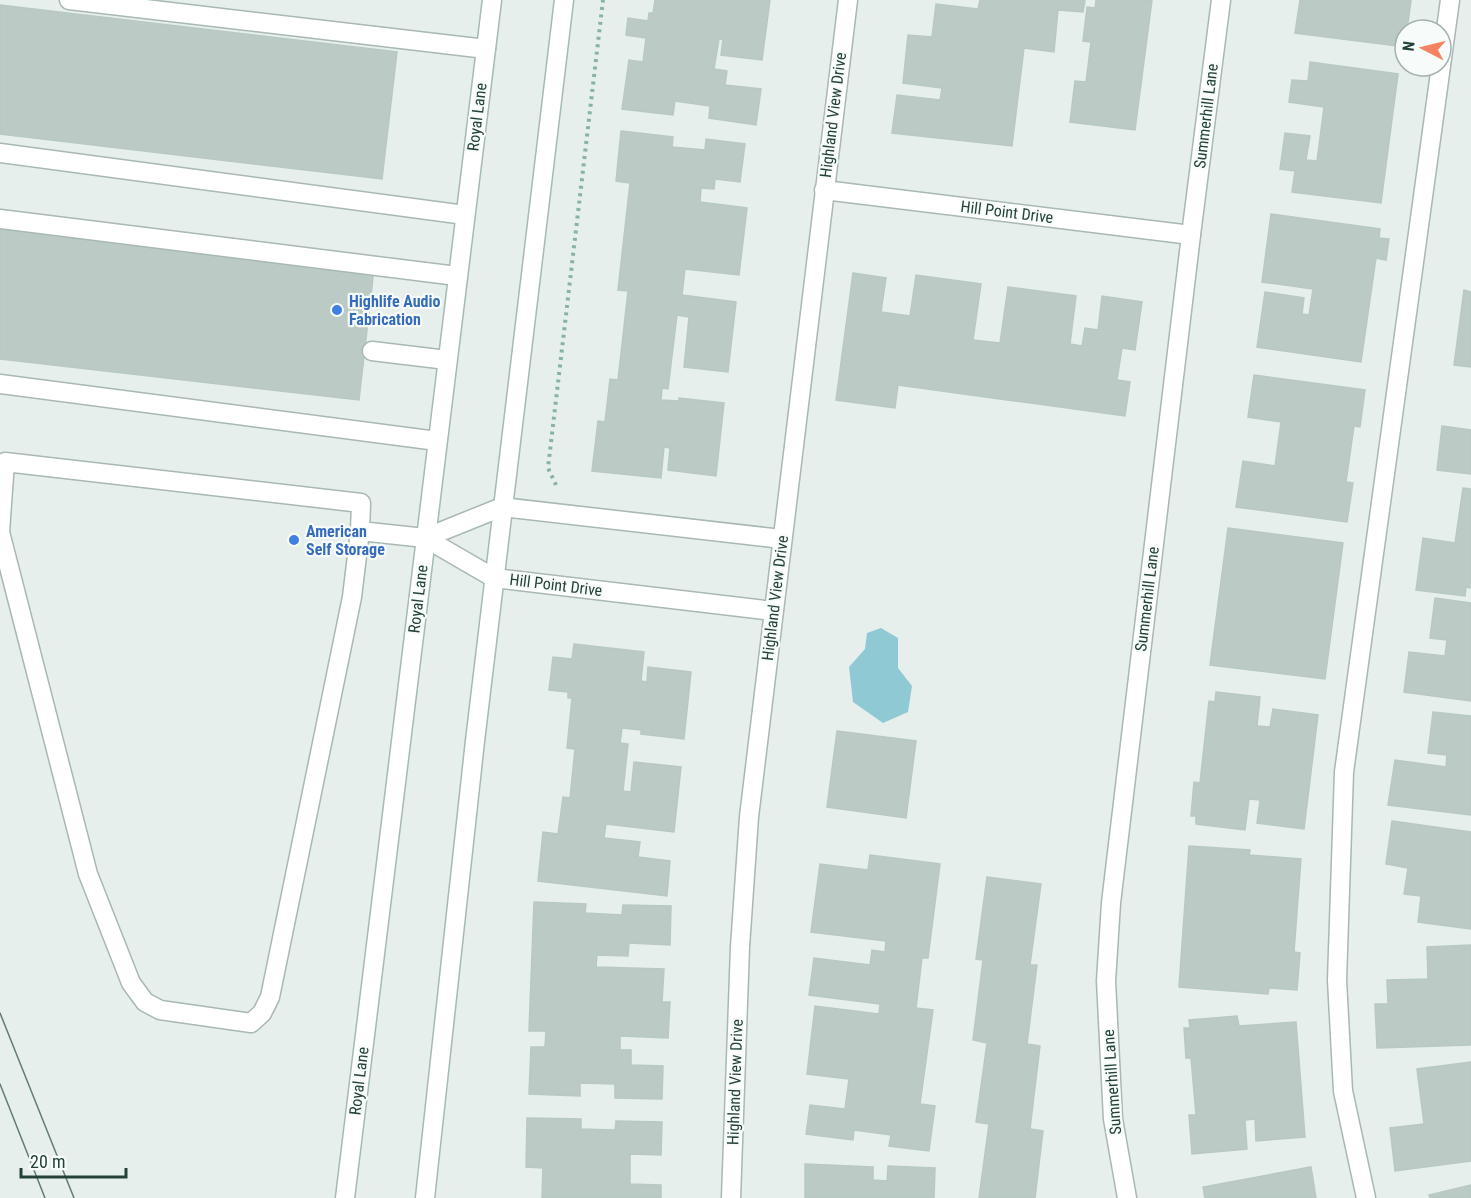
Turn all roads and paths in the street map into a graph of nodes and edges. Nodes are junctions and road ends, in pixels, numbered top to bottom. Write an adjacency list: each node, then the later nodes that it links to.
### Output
1 (69, 0): 8 (street)
2 (492, 0): 9 (street, Royal Lane)
3 (564, 0): 21 (street)
4 (603, 0): 20 (path)
5 (848, 0): 11 (street, Highland View Drive)
6 (1221, 0): 14 (street, Summerhill Lane)
7 (1450, 0): 31 (street)
8 (146, 5): 9 (street)
9 (486, 49): 12 (street, Royal Lane)
10 (0, 153): 12 (street)
11 (824, 190): 14 (street, Hill Point Drive); 24 (street, Highland View Drive)
12 (465, 215): 15 (street, Royal Lane)
13 (0, 219): 15 (street)
14 (1191, 235): 30 (street, Summerhill Lane)
15 (457, 276): 17 (street, Royal Lane)
16 (372, 351): 17 (street)
17 (447, 360): 19 (street, Royal Lane)
18 (0, 384): 19 (street)
19 (437, 441): 23 (street, Royal Lane)
20 (556, 485)
21 (502, 507): 23 (street); 24 (street); 25 (street)
22 (360, 531): 22 (street); 23 (street)
23 (425, 538): 25 (street, Hill Point Drive); 27 (street, Royal Lane)
24 (782, 539): 26 (street, Highland View Drive)
25 (494, 578): 26 (street, Hill Point Drive); 28 (street)
26 (773, 611): 29 (street, Highland View Drive)
27 (345, 1198)
28 (425, 1198)
29 (731, 1198)
30 (1127, 1198)
31 (1366, 1198)

